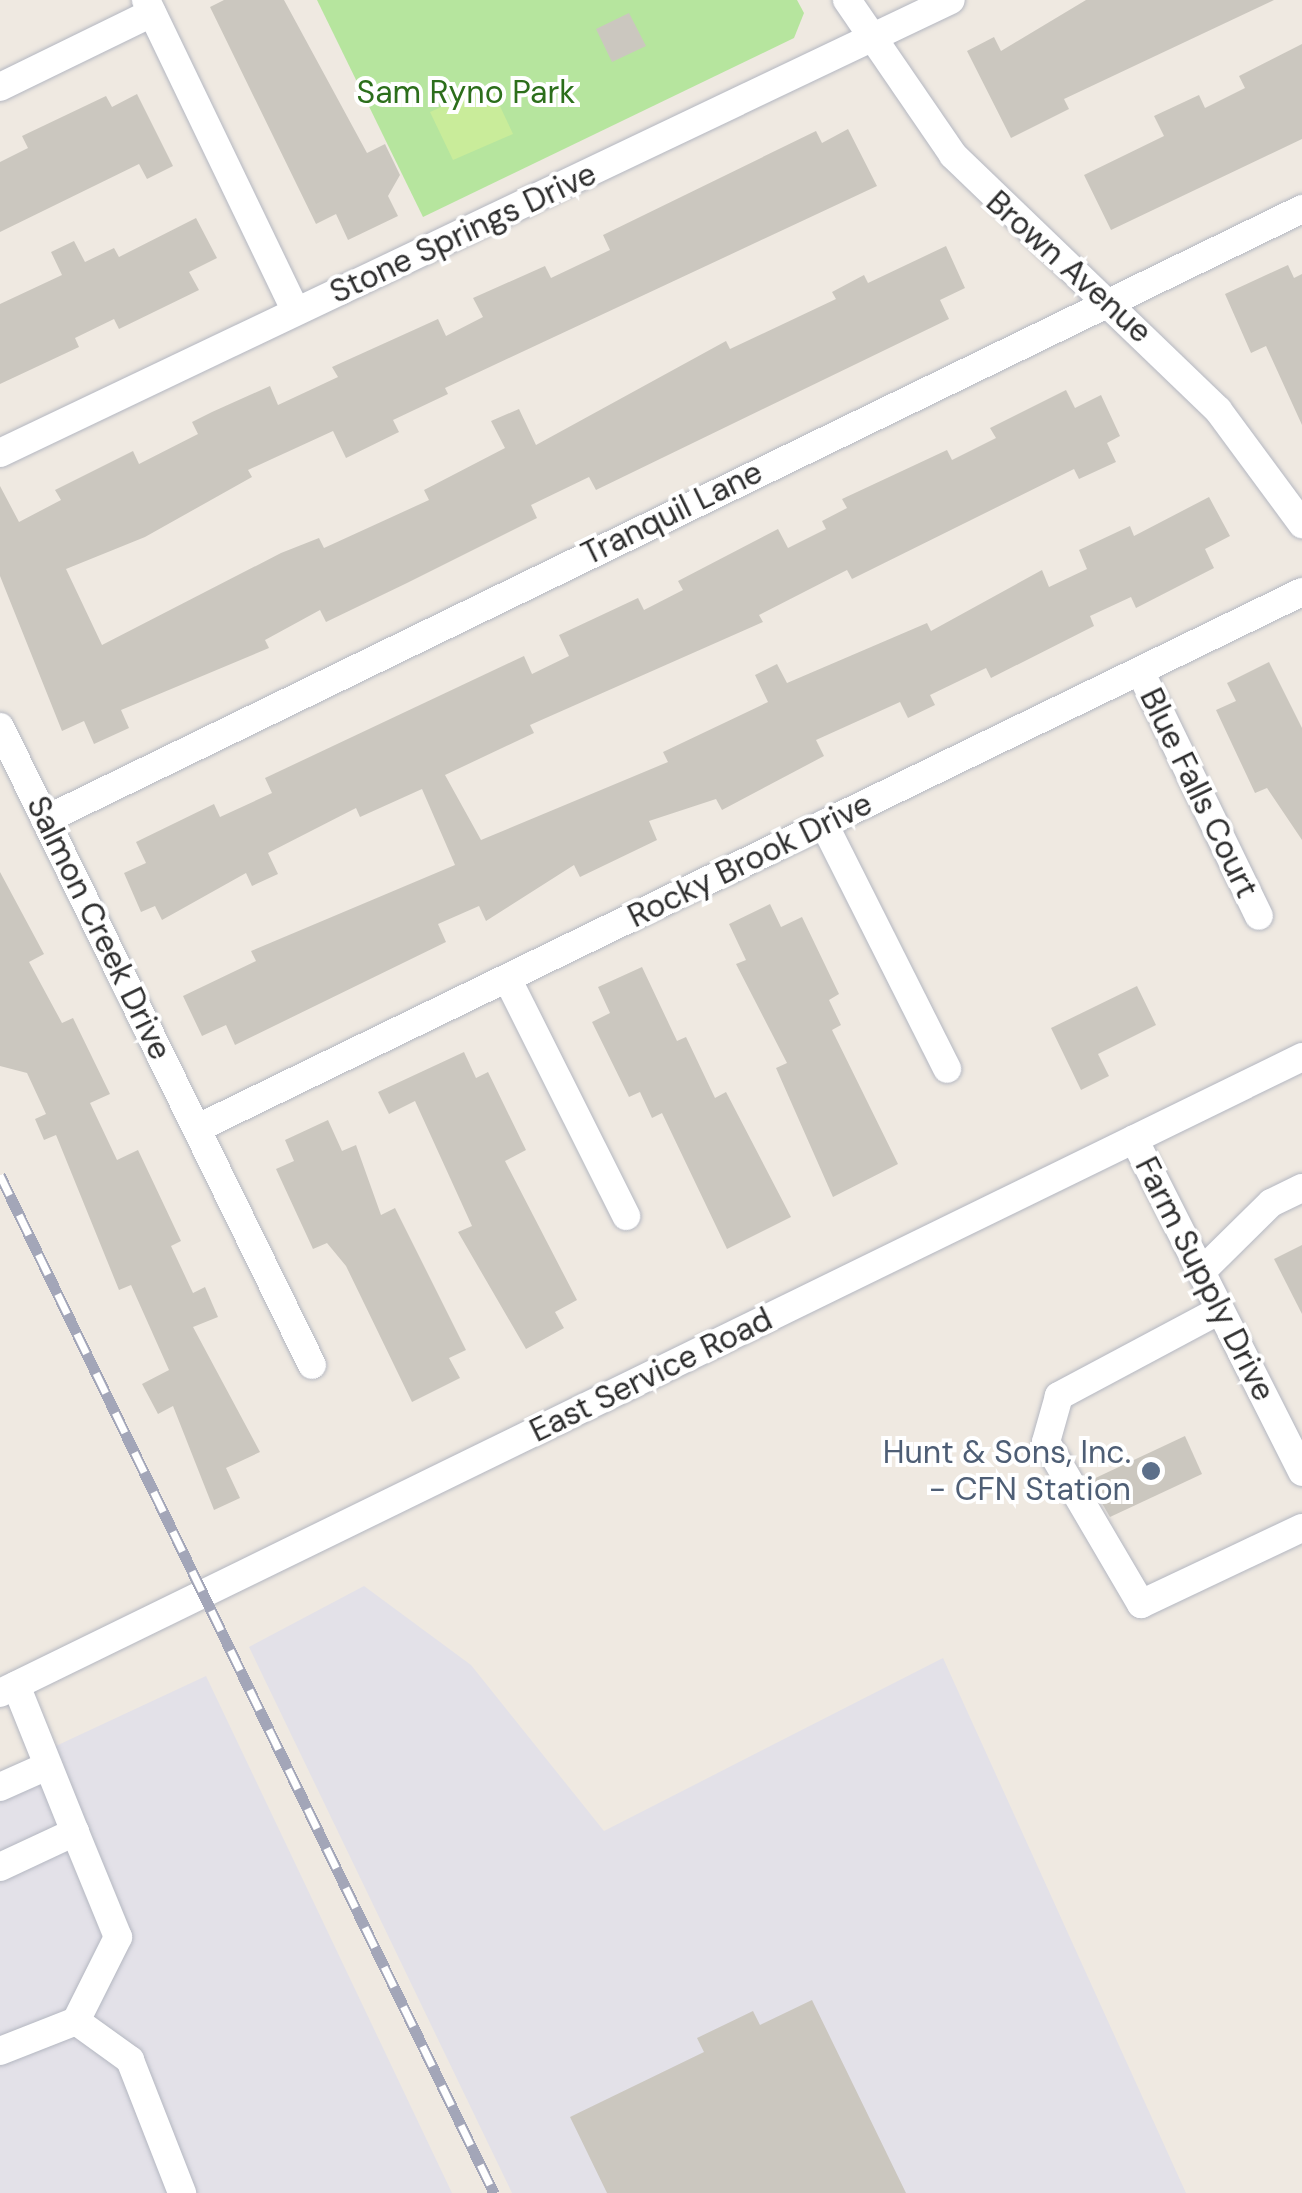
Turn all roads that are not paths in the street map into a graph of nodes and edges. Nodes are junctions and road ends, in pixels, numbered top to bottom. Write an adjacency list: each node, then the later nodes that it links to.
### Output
1 (847, 0): 4 (street, Brown Avenue)
2 (951, 0): 4 (street, Stone Springs Drive)
3 (149, 6): 5 (street); 8 (street)
4 (871, 38): 7 (street, Brown Avenue); 8 (street, Stone Springs Drive)
5 (0, 87)
6 (1302, 210): 7 (street, Tranquil Lane)
7 (1104, 301): 10 (street, Brown Avenue); 14 (street, Tranquil Lane)
8 (293, 306): 9 (street, Stone Springs Drive)
9 (0, 453)
10 (1302, 524)
11 (1302, 592): 12 (street, Rocky Brook Drive)
12 (1140, 671): 15 (street, Rocky Brook Drive); 16 (street, Blue Falls Court)
13 (0, 727): 14 (street, Salmon Creek Drive)
14 (45, 820): 20 (street, Salmon Creek Drive)
15 (824, 824): 17 (street, Rocky Brook Drive); 19 (street)
16 (1259, 916)
17 (508, 980): 20 (street, Rocky Brook Drive); 23 (street)
18 (1302, 1057): 21 (street, East Service Road)
19 (947, 1069)
20 (198, 1128): 26 (street, Salmon Creek Drive)
21 (1134, 1139): 24 (street, Farm Supply Drive); 29 (street, East Service Road)
22 (1302, 1188): 24 (street)
23 (626, 1216)
24 (1202, 1271): 25 (street, Farm Supply Drive)
25 (1220, 1310): 27 (street, Farm Supply Drive); 28 (street)
26 (312, 1365)
27 (1302, 1472)
28 (1302, 1528)
29 (8, 1689): 30 (street)
30 (46, 1766): 31 (street); 32 (street)
31 (0, 1787)
32 (75, 1832): 33 (street); 34 (street)
33 (0, 1867)
34 (76, 2021): 35 (street); 36 (street)
35 (0, 2051)
36 (182, 2193)

